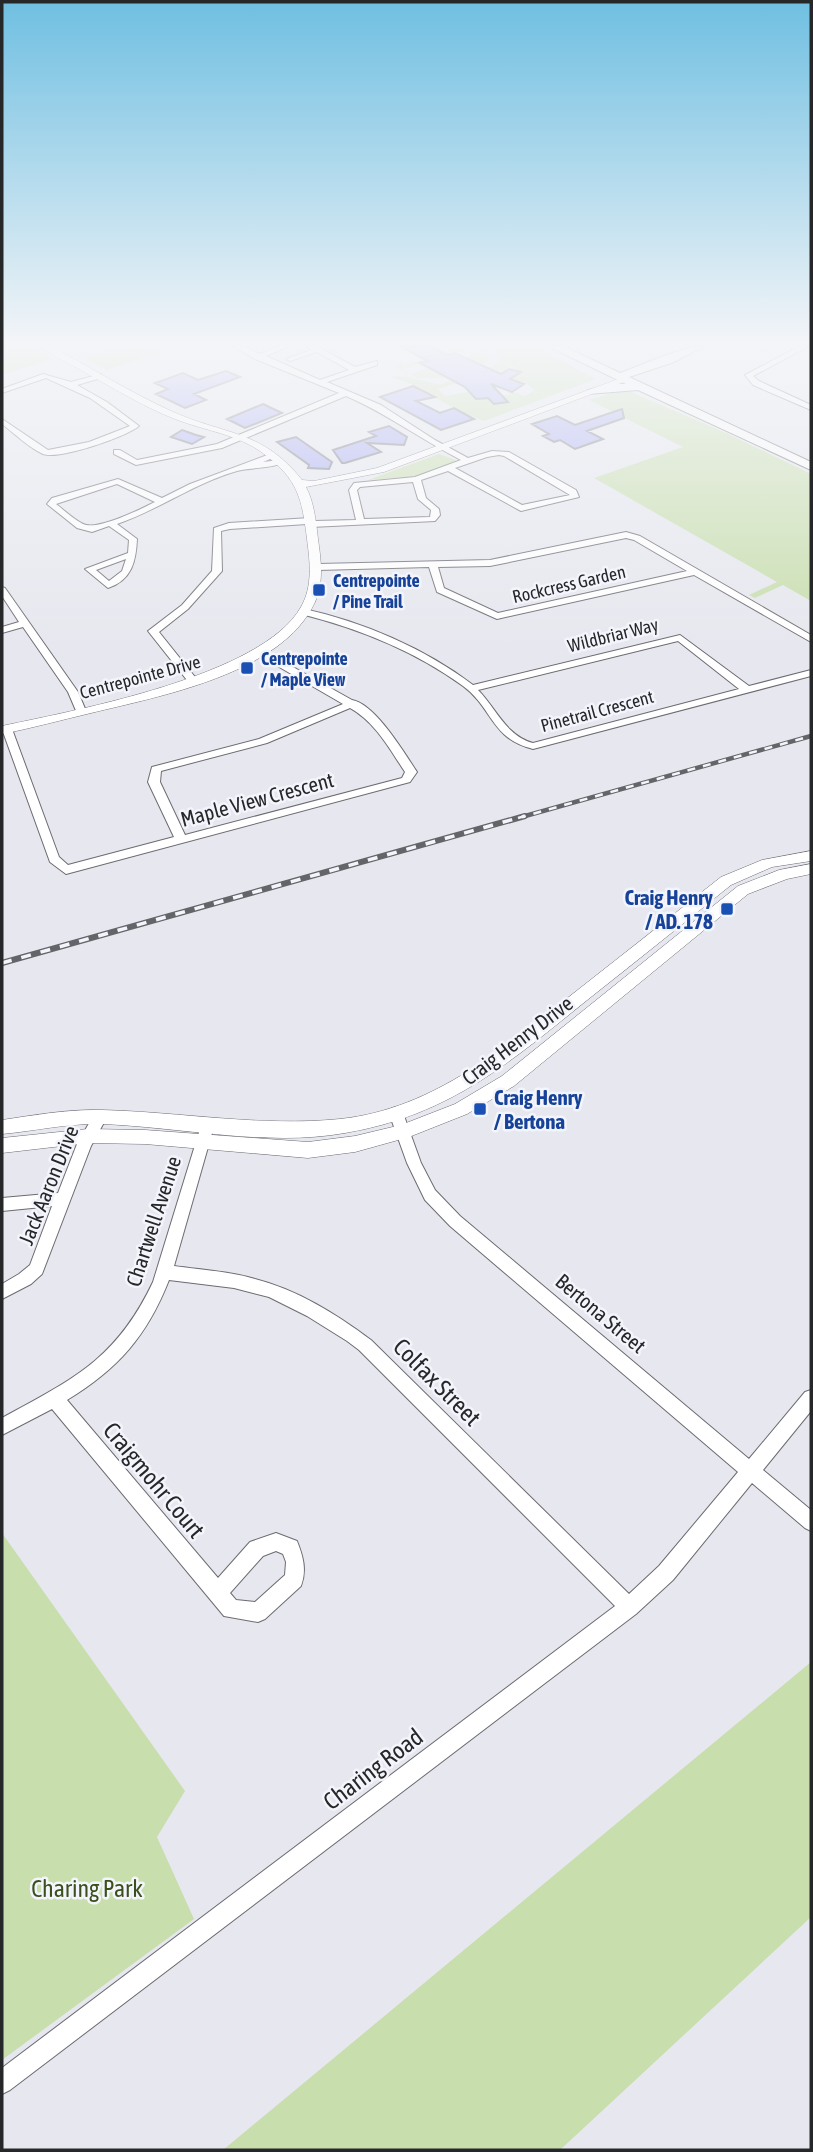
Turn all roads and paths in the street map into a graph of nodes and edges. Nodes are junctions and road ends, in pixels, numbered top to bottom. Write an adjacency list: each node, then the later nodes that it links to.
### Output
1 (38, 446): 2 (street)
2 (77, 446)
3 (215, 446): 9 (street)
4 (254, 446): 11 (street, Centrepointe Drive)
5 (433, 446): 16 (street)
6 (440, 446): 12 (street)
7 (769, 446): 13 (main road)
8 (791, 446): 10 (main road)
9 (117, 452)
10 (811, 457)
11 (276, 459): 16 (street, Centrepointe Drive); 17 (street)
12 (469, 461): 14 (street); 14 (street)
13 (811, 466)
14 (449, 468): 15 (street)
15 (416, 480): 19 (street); 19 (street)
16 (300, 483): 18 (street, Centrepointe Drive)
17 (161, 500): 20 (street); 20 (street)
18 (310, 522): 19 (street); 23 (street, Centrepointe Drive); 32 (street)
19 (361, 523)
20 (112, 524): 21 (street)
21 (133, 554)
22 (433, 565): 23 (street); 24 (street); 24 (street, Rockcress Garden)
23 (317, 567): 26 (street, Centrepointe Drive)
24 (694, 572): 29 (street)
25 (2, 590): 27 (street)
26 (304, 612): 30 (street, Centrepointe Drive); 33 (street, Pinetrail Crescent)
27 (23, 624): 28 (street); 36 (street)
28 (2, 630)
29 (811, 639)
30 (259, 651): 32 (street, Centrepointe Drive); 35 (street, Maple View Crescent)
31 (811, 673): 34 (street, Pinetrail Crescent)
32 (194, 682): 36 (street, Centrepointe Drive)
33 (472, 688): 34 (street, Wildbriar Way); 34 (street, Pinetrail Crescent)
34 (747, 690)
35 (353, 703): 38 (street); 38 (street, Maple View Crescent)
36 (81, 711): 37 (street, Centrepointe Drive)
37 (4, 729): 38 (street, Maple View Crescent)
38 (181, 839)
39 (811, 856): 41 (street, Craig Henry Drive)
40 (811, 869): 45 (street, Craig Henry Drive)
41 (396, 1113): 43 (street, Craig Henry Drive); 45 (street, Bertona Street)
42 (100, 1117): 43 (street, Craig Henry Drive); 44 (street, Craig Henry Drive); 46 (street, Jack Aaron Drive)
43 (208, 1125): 47 (street, Chartwell Avenue)
44 (2, 1127)
45 (403, 1132): 47 (street, Craig Henry Drive); 56 (street, Bertona Street)
46 (88, 1136): 47 (street, Craig Henry Drive); 48 (street, Craig Henry Drive); 49 (street, Jack Aaron Drive)
47 (202, 1143): 51 (street, Chartwell Avenue)
48 (2, 1146)
49 (64, 1199): 50 (street); 52 (street, Jack Aaron Drive)
50 (2, 1204)
51 (164, 1272): 53 (street, Chartwell Avenue); 59 (street, Colfax Street)
52 (2, 1292)
53 (54, 1398): 55 (street, Chartwell Avenue); 58 (street, Craigmohr Court)
54 (811, 1398): 56 (street, Charing Road)
55 (2, 1427)
56 (752, 1470): 57 (street, Bertona Street); 59 (street, Charing Road)
57 (811, 1522)
58 (217, 1593)
59 (629, 1607): 60 (street, Charing Road)
60 (2, 2082)

